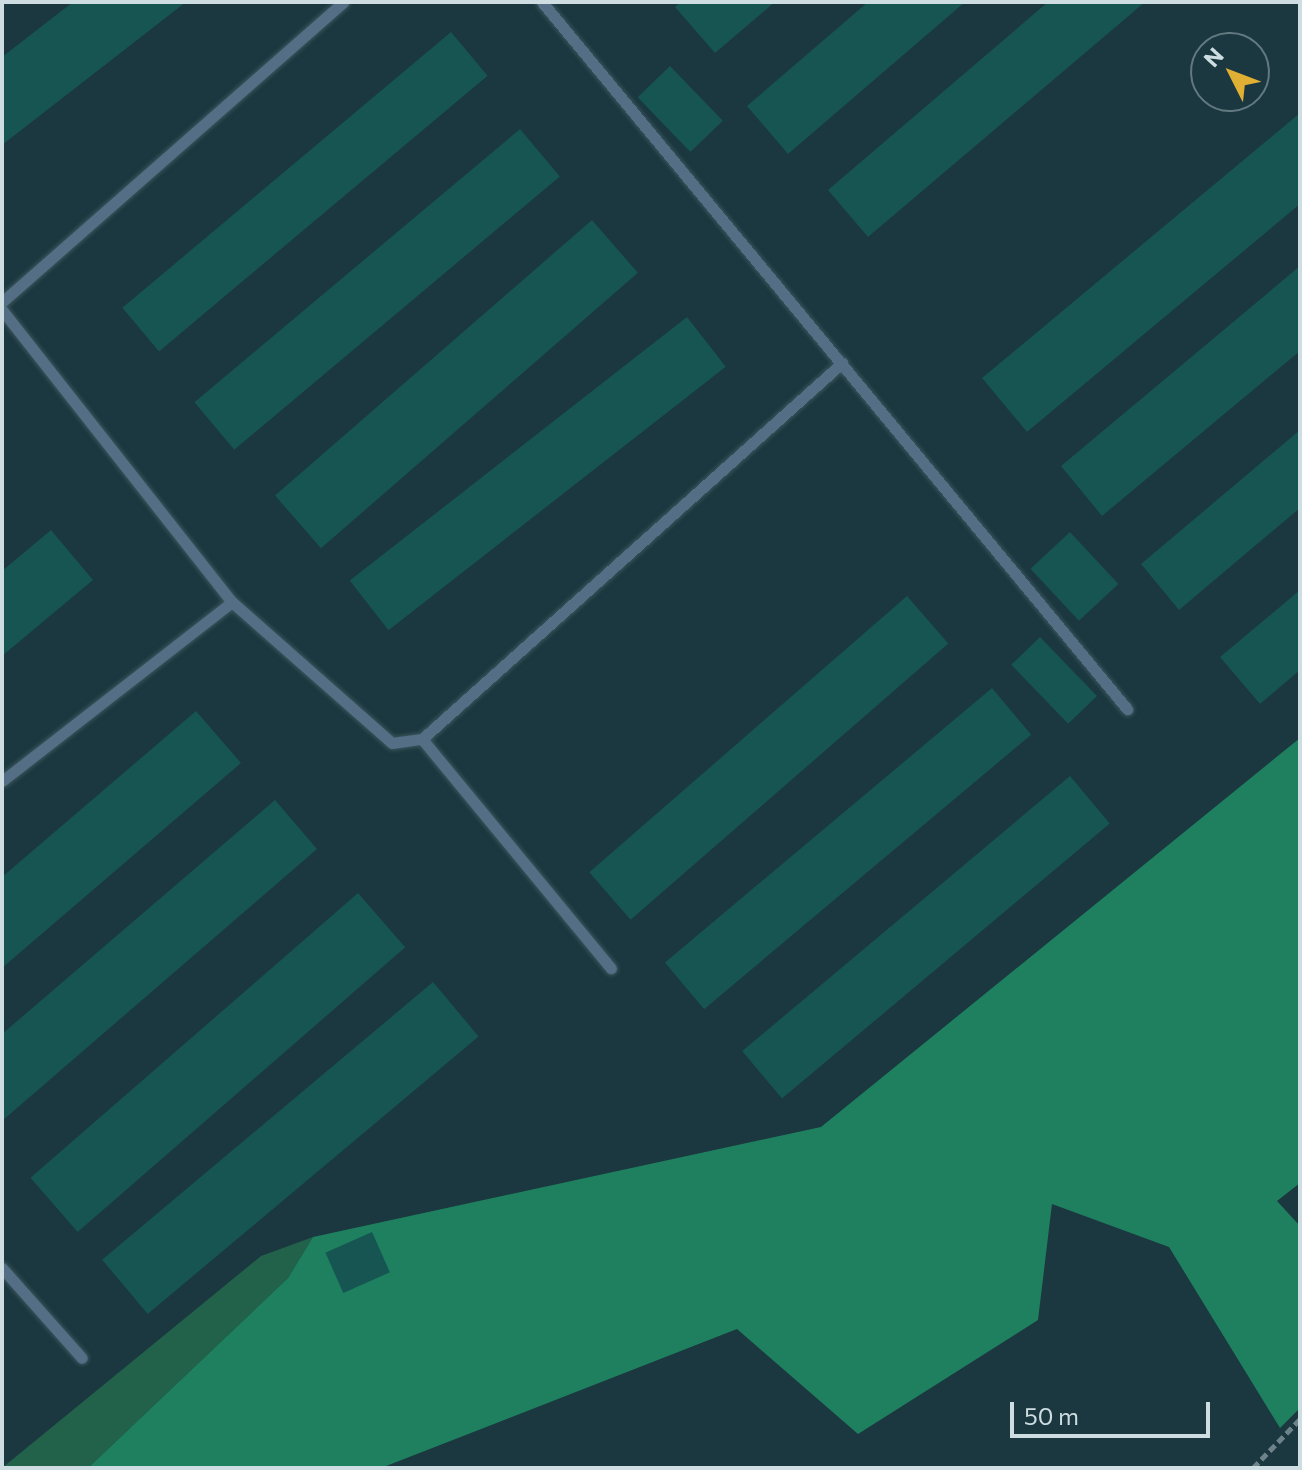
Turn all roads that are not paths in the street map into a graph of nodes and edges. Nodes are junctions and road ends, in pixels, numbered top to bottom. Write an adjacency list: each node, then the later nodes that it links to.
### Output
1 (343, 2): 3 (lane)
2 (542, 2): 5 (lane)
3 (2, 302)
4 (2, 310): 6 (lane)
5 (842, 363): 7 (lane); 8 (lane)
6 (232, 602): 8 (lane); 9 (lane)
7 (1127, 709)
8 (422, 739): 10 (lane)
9 (2, 781)
10 (611, 968)
11 (2, 1268): 12 (lane)
12 (82, 1358)

